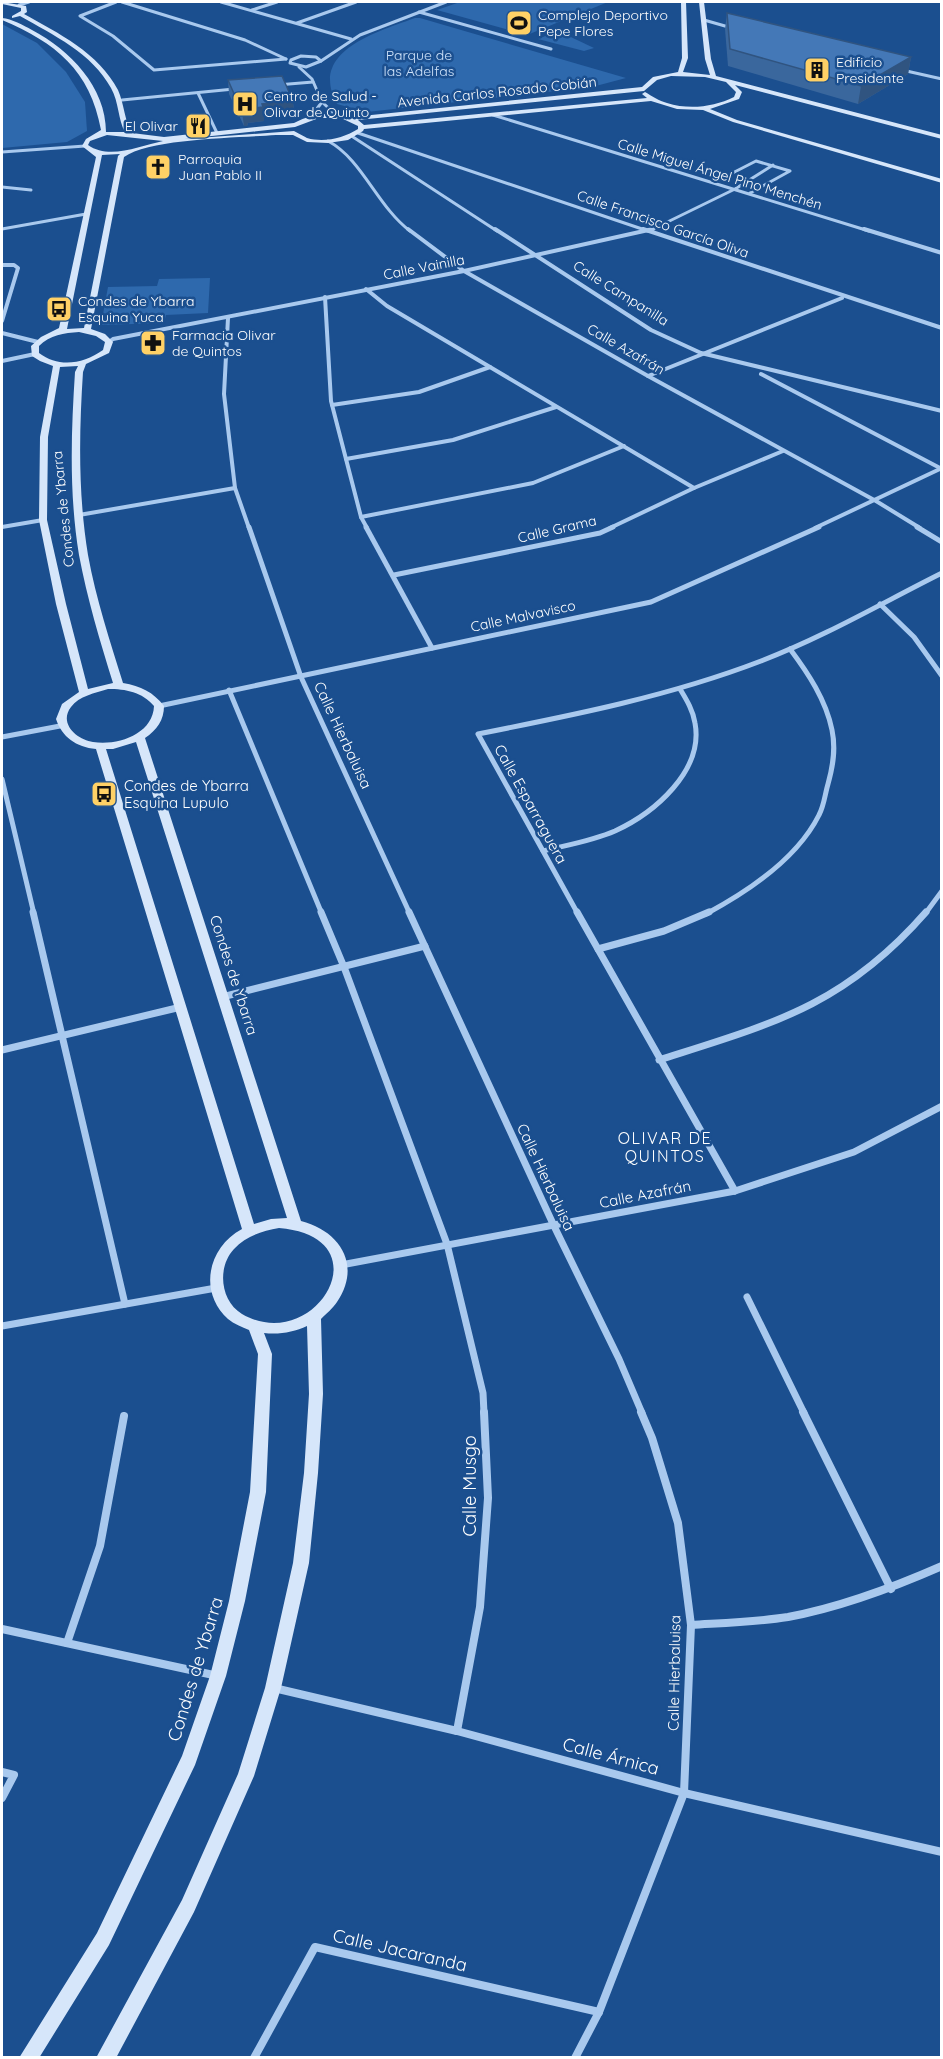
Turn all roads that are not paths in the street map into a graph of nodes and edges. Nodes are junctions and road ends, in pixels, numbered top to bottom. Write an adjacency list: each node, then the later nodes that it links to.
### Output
1 (29, 2): 11 (street)
2 (116, 2): 25 (street)
3 (122, 2): 22 (street)
4 (221, 2): 12 (street)
5 (277, 2): 12 (street)
6 (356, 2): 17 (street)
7 (446, 2): 13 (street)
8 (683, 2): 29 (main road)
9 (702, 2): 16 (main road)
10 (2, 3): 11 (main road)
11 (19, 5): 14 (main road)
12 (251, 10): 17 (street)
13 (418, 12): 19 (street); 21 (street)
14 (20, 14): 15 (main road); 39 (main road)
15 (2, 19): 51 (main road)
16 (704, 21): 18 (street); 30 (main road)
17 (296, 23): 19 (street)
18 (738, 29)
19 (351, 39): 20 (street)
20 (336, 49): 23 (street); 26 (street)
21 (551, 49)
22 (278, 53): 24 (street); 25 (street)
23 (311, 56): 24 (street); 26 (street)
24 (297, 57): 25 (street)
25 (288, 60): 27 (street)
26 (321, 62): 27 (street); 32 (street)
27 (299, 67): 32 (street)
28 (896, 68): 31 (street)
29 (680, 74): 30 (main road); 36 (main road)
30 (713, 76): 33 (main road)
31 (942, 79)
32 (313, 81): 34 (street); 40 (street)
33 (728, 81): 41 (main road); 52 (main road)
34 (267, 86)
35 (244, 88): 37 (street)
36 (644, 89): 38 (main road); 45 (main road, Avenida Carlos Rosado Cobián)
37 (198, 93): 39 (street); 49 (street)
38 (651, 99): 41 (main road); 42 (main road, Avenida Carlos Rosado Cobián)
39 (122, 100): 48 (main road)
40 (322, 102): 43 (street); 44 (street)
41 (703, 108): 61 (main road)
42 (493, 115): 47 (main road, Avenida Carlos Rosado Cobián); 62 (street, Calle Miguel Ángel Pino Menchén)
43 (337, 116): 44 (main road, Avenida Carlos Rosado Cobián); 45 (main road, Avenida Carlos Rosado Cobián)
44 (310, 118): 46 (main road)
45 (353, 119): 47 (main road)
46 (295, 125): 49 (main road); 50 (main road)
47 (358, 132): 54 (main road, Avenida Carlos Rosado Cobián); 69 (street, Calle Francisco García Oliva); 71 (street, Calle Campanilla)
48 (129, 133): 51 (main road); 53 (main road)
49 (218, 133): 53 (main road)
50 (294, 133): 54 (main road, Avenida Carlos Rosado Cobián); 56 (main road, Avenida Carlos Rosado Cobián)
51 (98, 135): 55 (main road)
52 (942, 137)
53 (140, 138): 56 (main road)
54 (328, 141): 73 (street, Calle Azafrán)
55 (85, 145): 57 (street); 59 (main road)
56 (140, 146): 58 (main road, Avenida Carlos Rosado Cobián)
57 (2, 152)
58 (127, 152): 59 (main road); 80 (main road)
59 (95, 153): 67 (main road)
60 (773, 165): 62 (street); 64 (street, Calle Vainilla); 66 (street)
61 (942, 181)
62 (715, 182): 64 (street, Calle Miguel Ángel Pino Menchén)
63 (2, 187): 65 (street)
64 (735, 189): 66 (street, Calle Miguel Ángel Pino Menchén); 69 (street, Calle Vainilla)
65 (31, 190)
66 (750, 193): 70 (street, Calle Miguel Ángel Pino Menchén)
67 (86, 214): 68 (street); 81 (main road)
68 (2, 229)
69 (651, 230): 71 (street, Calle Vainilla); 76 (street, Calle Francisco García Oliva)
70 (942, 253)
71 (536, 256): 73 (street, Calle Vainilla); 85 (street, Calle Campanilla)
72 (2, 265): 78 (street)
73 (464, 271): 74 (street, Calle Vainilla); 92 (street, Calle Azafrán)
74 (366, 289): 75 (street, Calle Vainilla); 90 (street)
75 (325, 297): 77 (street, Calle Vainilla); 93 (street)
76 (843, 298): 79 (street, Calle Francisco García Oliva); 85 (street)
77 (228, 318): 84 (street, Calle Vainilla); 100 (street, Calle Hierbaluisa)
78 (2, 321)
79 (942, 328)
80 (87, 331): 81 (main road); 84 (main road)
81 (60, 332): 83 (main road)
82 (2, 333): 83 (street)
83 (38, 342): 86 (main road)
84 (109, 342): 88 (main road)
85 (701, 353): 92 (street); 95 (street, Calle Campanilla)
86 (35, 354): 87 (street); 89 (main road)
87 (2, 362)
88 (83, 363): 89 (main road); 103 (main road, Condes de Ybarra)
89 (57, 364): 105 (main road, Condes de Ybarra)
90 (490, 367): 93 (street); 94 (street)
91 (761, 374): 99 (street)
92 (648, 376): 97 (street, Calle Azafrán)
93 (332, 405): 98 (street)
94 (556, 407): 96 (street); 98 (street)
95 (942, 411)
96 (624, 446): 101 (street); 104 (street)
97 (783, 451): 101 (street, Calle Grama); 102 (street, Calle Azafrán)
98 (346, 459): 104 (street)
99 (941, 468): 102 (street, Calle Malvavisco)
100 (235, 488): 103 (street); 114 (street, Calle Hierbaluisa)
101 (694, 488): 109 (street, Calle Grama)
102 (876, 501): 107 (street, Calle Azafrán); 111 (street, Calle Malvavisco)
103 (79, 515): 115 (main road, Condes de Ybarra)
104 (361, 517): 109 (street)
105 (43, 520): 106 (street); 118 (main road, Condes de Ybarra)
106 (2, 527)
107 (942, 542)
108 (942, 573): 110 (street, Calle Esparraguera)
109 (394, 576): 111 (street)
110 (880, 604): 112 (street, Calle Esparraguera); 113 (street)
111 (432, 648): 114 (street, Calle Malvavisco)
112 (790, 649): 116 (street, Calle Esparraguera); 128 (street)
113 (942, 676)
114 (301, 677): 117 (street, Calle Malvavisco); 127 (street, Calle Hierbaluisa)
115 (119, 686): 118 (main road); 119 (main road)
116 (681, 689): 125 (street); 125 (street, Calle Esparraguera)
117 (230, 690): 119 (street, Calle Malvavisco); 129 (street, Calle Musgo)
118 (84, 692): 120 (main road)
119 (159, 706): 122 (main road)
120 (60, 726): 121 (street); 123 (main road)
121 (2, 737)
122 (140, 737): 123 (main road); 130 (main road, Condes de Ybarra)
123 (100, 746): 131 (main road)
124 (2, 779): 132 (street)
125 (543, 851): 128 (street, Calle Esparraguera)
126 (942, 891): 134 (street)
127 (425, 946): 129 (street); 138 (street, Calle Hierbaluisa)
128 (598, 949): 134 (street, Calle Esparraguera)
129 (344, 967): 130 (street); 140 (street, Calle Musgo)
130 (222, 998): 137 (main road, Condes de Ybarra)
131 (181, 1007): 132 (street); 139 (main road)
132 (63, 1035): 133 (street); 144 (street)
133 (2, 1050)
134 (659, 1060): 136 (street, Calle Esparraguera)
135 (942, 1106): 136 (street, Calle Azafrán)
136 (735, 1191): 138 (street, Calle Azafrán)
137 (295, 1223): 139 (main road); 141 (main road)
138 (554, 1226): 140 (street, Calle Azafrán); 151 (street, Calle Hierbaluisa)
139 (249, 1230): 142 (main road)
140 (447, 1244): 141 (street, Calle Azafrán); 156 (street, Calle Musgo)
141 (341, 1265): 145 (main road)
142 (216, 1288): 144 (street); 147 (main road)
143 (747, 1297): 150 (street)
144 (125, 1304): 146 (street)
145 (314, 1318): 147 (main road); 155 (main road)
146 (2, 1326)
147 (255, 1327): 154 (main road, Condes de Ybarra)
148 (124, 1416): 153 (street)
149 (942, 1566): 150 (street)
150 (891, 1589): 151 (street)
151 (691, 1625): 158 (street, Calle Hierbaluisa)
152 (2, 1629): 153 (street)
153 (67, 1643): 154 (street)
154 (218, 1676): 162 (main road, Condes de Ybarra)
155 (273, 1688): 156 (street, Calle Árnica); 163 (main road)
156 (457, 1731): 158 (street, Calle Árnica)
157 (2, 1772): 159 (street)
158 (684, 1793): 160 (street, Calle Árnica); 161 (street, Calle Hierbaluisa)
159 (2, 1798)
160 (942, 1852)
161 (599, 2012): 164 (street, Calle Jacaranda); 165 (street, Calle Hierbaluisa)
162 (28, 2058)
163 (105, 2058)
164 (254, 2058)
165 (575, 2058)

